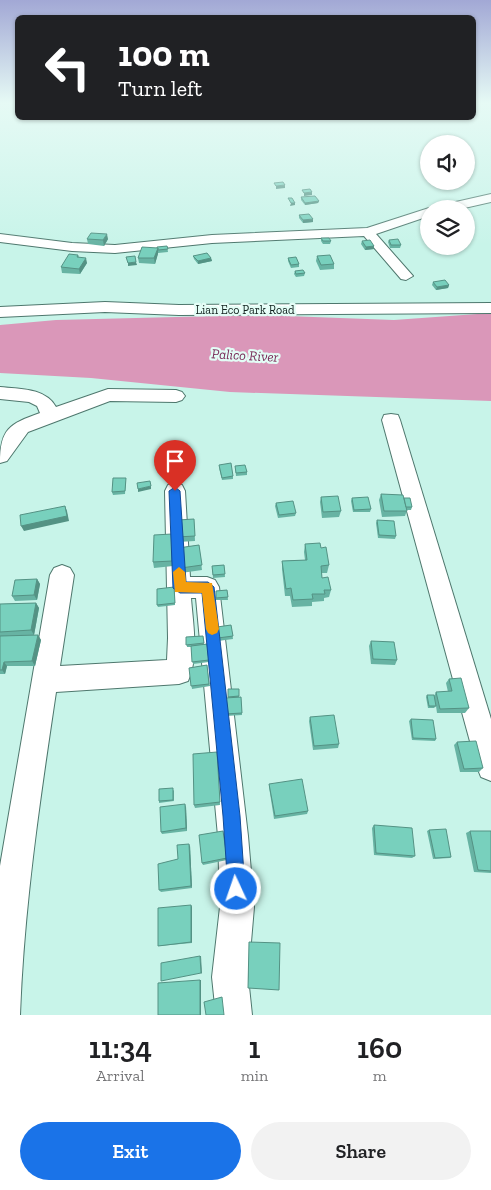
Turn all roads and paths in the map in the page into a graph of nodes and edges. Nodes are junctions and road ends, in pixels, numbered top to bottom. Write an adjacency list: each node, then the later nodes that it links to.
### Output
1 (491, 198): 2 (street)
2 (475, 202)
3 (420, 215): 4 (street)
4 (368, 232): 5 (street); 6 (street)
5 (0, 238)
6 (406, 276)
7 (491, 308): 8 (street, Lian Eco Park Road)
8 (0, 312)
9 (0, 393): 11 (street)
10 (176, 396): 11 (street)
11 (50, 416): 13 (street)
12 (391, 420): 18 (street)
13 (0, 456)
14 (175, 491): 16 (street)
15 (62, 575): 17 (street)
16 (180, 588): 17 (street); 20 (street)
17 (44, 680): 19 (street)
18 (491, 767)
19 (2, 1015)
20 (234, 1015)

